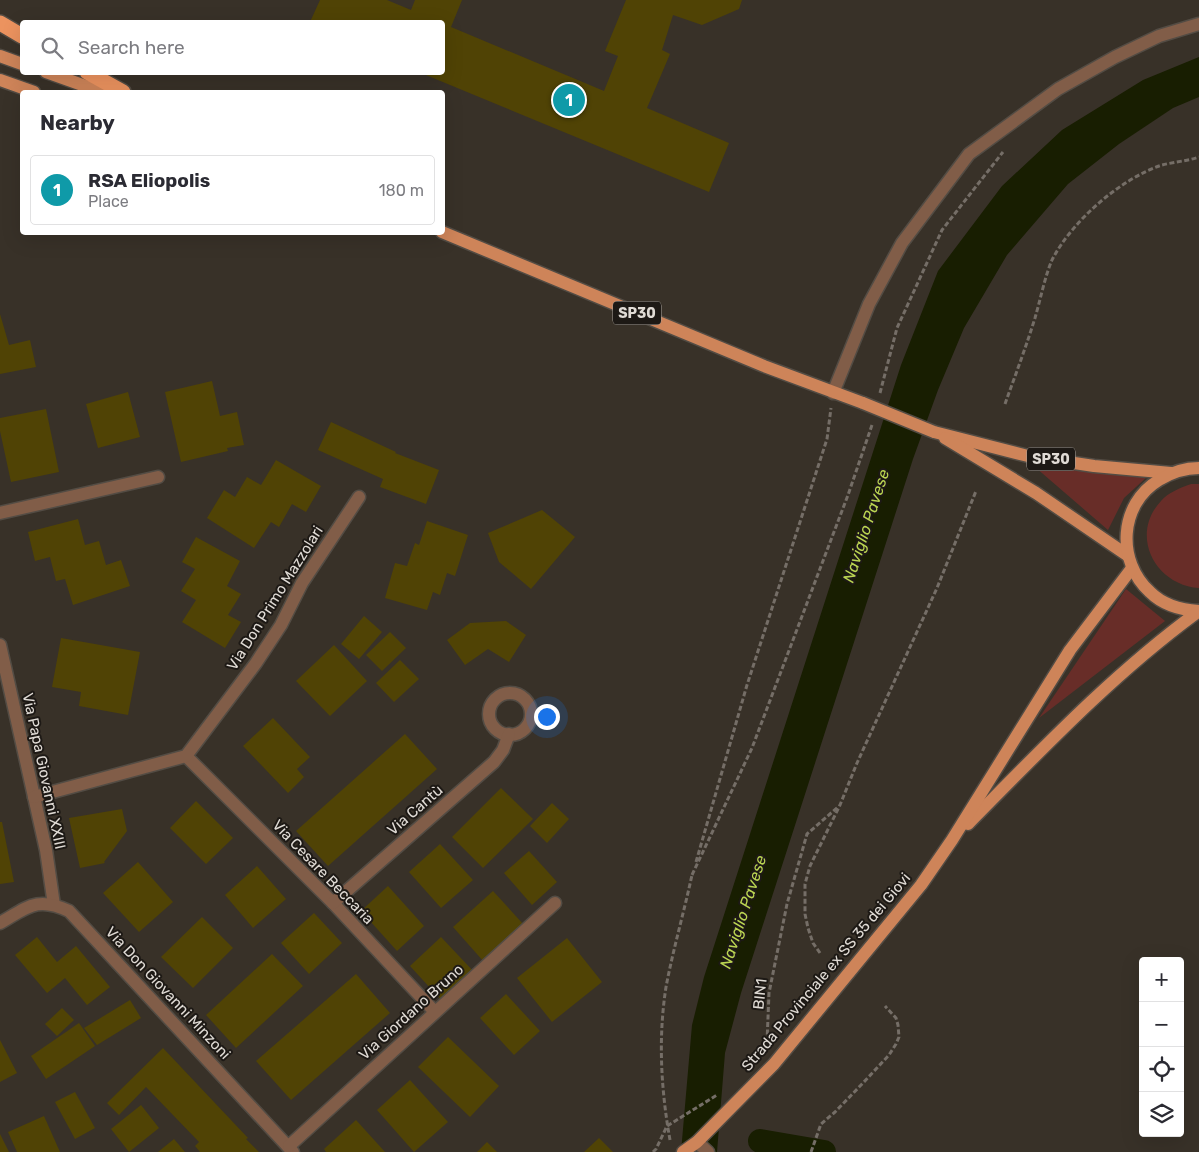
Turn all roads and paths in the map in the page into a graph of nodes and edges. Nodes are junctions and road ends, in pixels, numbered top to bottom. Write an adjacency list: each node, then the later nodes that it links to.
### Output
1 (0, 23): 3 (highway)
2 (1199, 24): 15 (street)
3 (20, 35)
4 (0, 56): 5 (main road)
5 (20, 63)
6 (54, 75): 10 (main road)
7 (92, 75): 11 (highway)
8 (0, 80): 9 (main road)
9 (28, 90)
10 (96, 90)
11 (119, 90)
12 (1008, 147): 16 (path)
13 (1199, 157): 17 (path)
14 (445, 233): 15 (main road, SP30)
15 (833, 393): 19 (main road, SP30, bridge); 35 (path)
16 (880, 396)
17 (1005, 404)
18 (872, 424): 35 (path)
19 (934, 432): 21 (main road, SP30); 26 (main road, SP30)
20 (1196, 466): 21 (main road)
21 (1171, 473): 26 (main road)
22 (158, 477): 25 (street)
23 (976, 491): 33 (path)
24 (359, 497): 31 (street, Via Don Primo Mazzolari)
25 (0, 513)
26 (1127, 555): 27 (main road)
27 (1132, 568): 28 (main road); 34 (main road, Strada Provinciale ex SS 35 dei Giovi)
28 (1199, 611): 34 (main road, Strada Provinciale ex SS 35 dei Giovi)
29 (0, 645): 32 (street, Via Papa Giovanni XXIII)
30 (509, 734): 36 (street, Via Cantù)
31 (186, 756): 32 (street); 36 (street, Via Cesare Beccaria)
32 (34, 797): 38 (street, Via Papa Giovanni XXIII)
33 (840, 805): 40 (path); 43 (path, BIN1)
34 (952, 840): 46 (main road, Strada Provinciale ex SS 35 dei Giovi)
35 (692, 875): 45 (path)
36 (333, 903): 42 (street, Via Cesare Beccaria)
37 (555, 903): 42 (street, Via Giordano Bruno)
38 (54, 905): 39 (street); 48 (street, Via Don Giovanni Minzoni)
39 (0, 923)
40 (820, 953)
41 (886, 1006): 52 (path)
42 (435, 1012): 48 (street, Via Giordano Bruno)
43 (762, 1047)
44 (721, 1093): 45 (path)
45 (667, 1126): 47 (path); 49 (path)
46 (697, 1142): 50 (main road); 51 (street)
47 (670, 1145)
48 (291, 1149)
49 (653, 1152)
50 (684, 1152)
51 (708, 1152)
52 (811, 1152)

